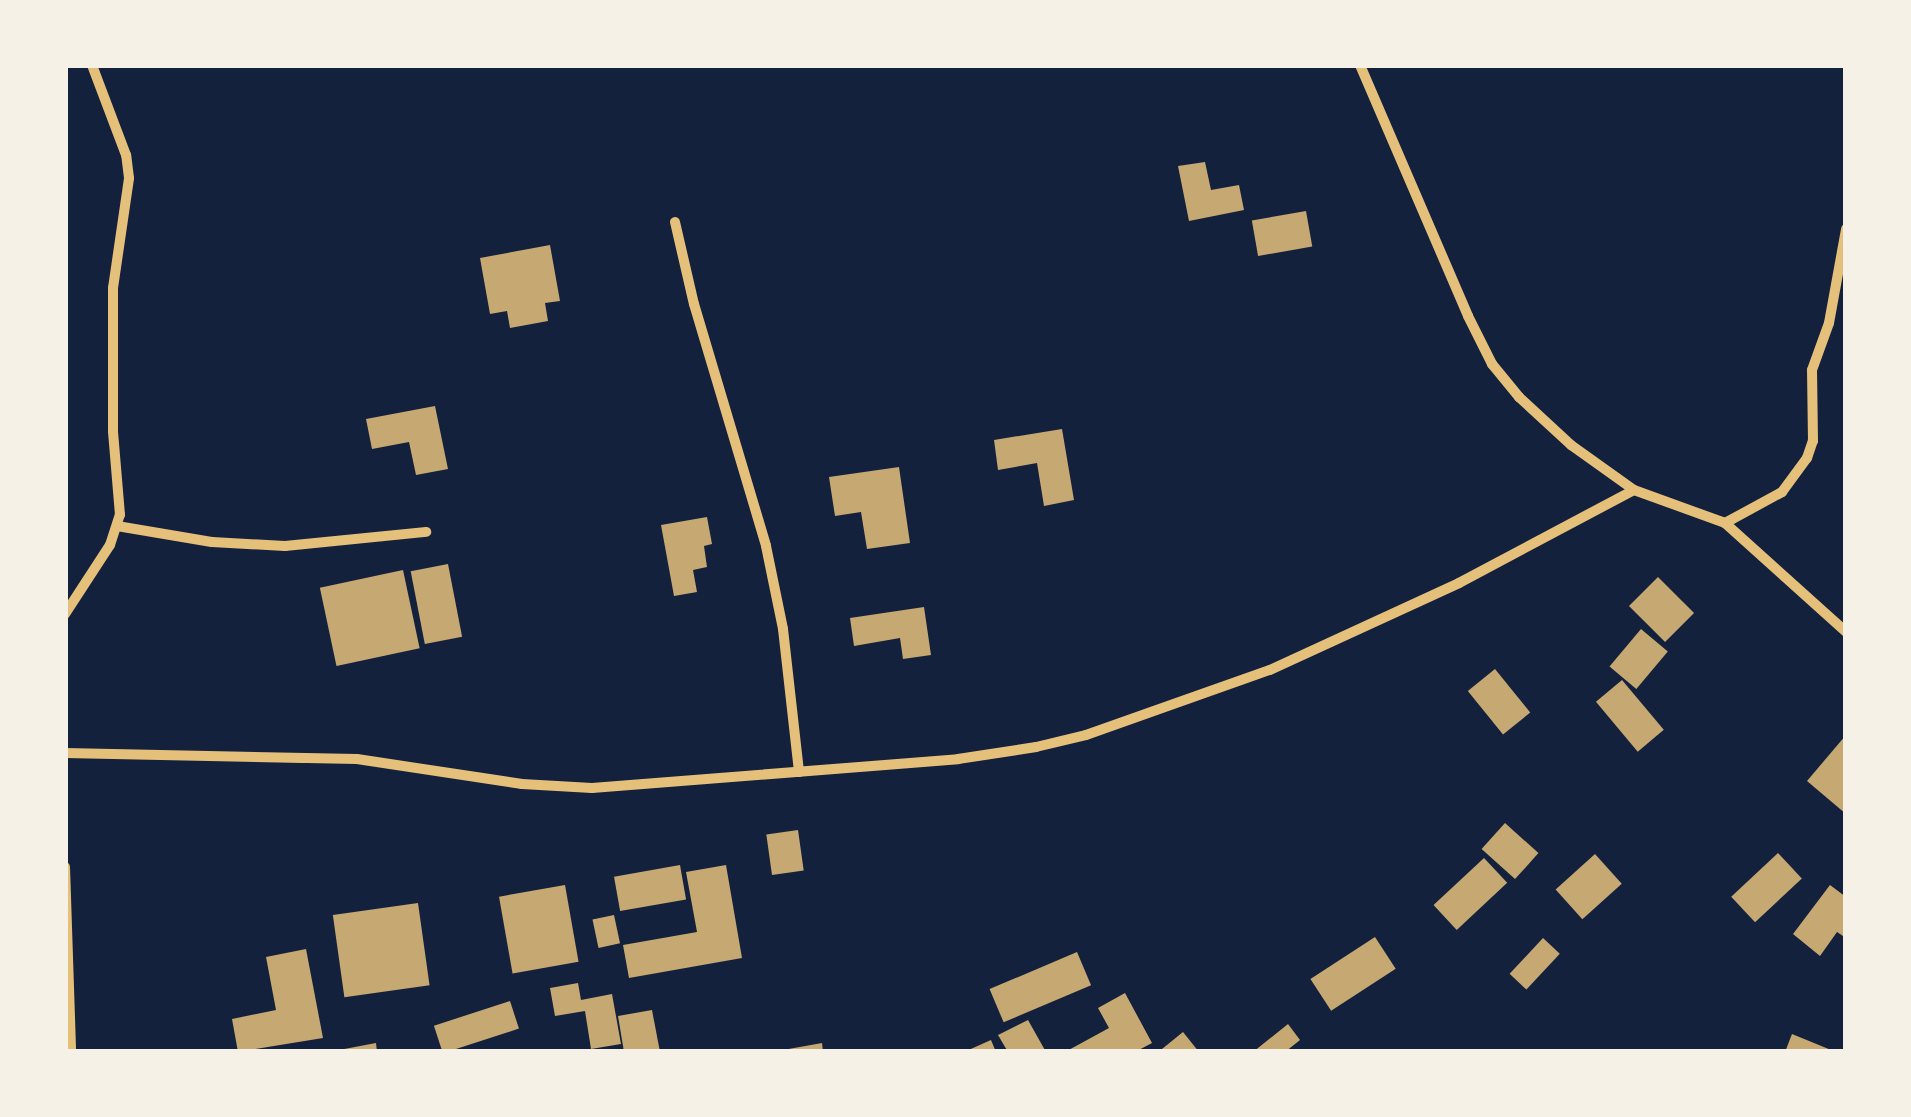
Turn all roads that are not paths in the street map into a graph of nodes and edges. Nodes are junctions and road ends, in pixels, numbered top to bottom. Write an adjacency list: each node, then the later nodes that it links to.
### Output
1 (92, 65): 7 (street)
2 (1360, 65): 5 (street)
3 (676, 222): 12 (street)
4 (1846, 229): 6 (street)
5 (1634, 490): 6 (street); 12 (street)
6 (1724, 524): 10 (street)
7 (118, 526): 8 (street); 9 (street)
8 (426, 532)
9 (65, 614)
10 (1846, 632)
11 (65, 753): 12 (street)
12 (799, 772)
13 (65, 867): 14 (street)
14 (71, 1052)

